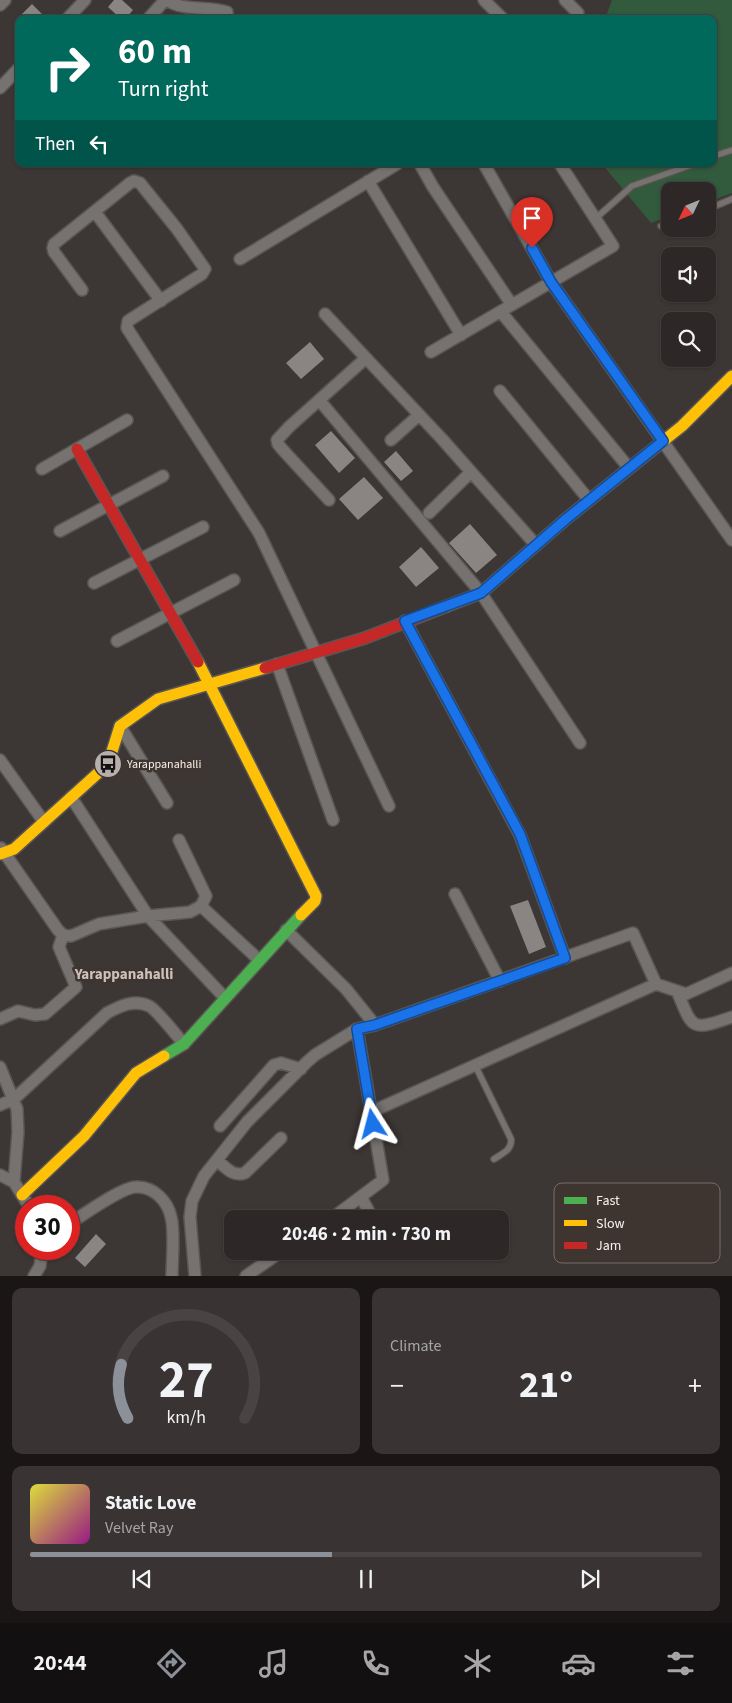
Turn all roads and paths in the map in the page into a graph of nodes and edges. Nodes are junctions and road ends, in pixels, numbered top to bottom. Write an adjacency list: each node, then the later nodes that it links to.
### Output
1 (5, 0): 6 (street)
2 (85, 0): 8 (street)
3 (166, 0): 9 (street); 10 (street)
4 (484, 0): 11 (street)
5 (565, 0): 7 (street)
6 (0, 5)
7 (578, 13)
8 (71, 15)
9 (152, 15)
10 (227, 15)
11 (499, 15)
12 (15, 72): 13 (street)
13 (2, 83)
14 (732, 150): 15 (lane)
15 (717, 155)
16 (392, 167): 21 (street)
17 (422, 167): 30 (street)
18 (486, 167): 27 (street)
19 (562, 167): 25 (street)
20 (686, 167): 25 (lane)
21 (368, 181): 26 (street); 33 (street)
22 (732, 200): 23 (lane)
23 (716, 206)
24 (95, 212): 28 (street); 29 (street); 29 (street)
25 (595, 218): 27 (street)
26 (240, 259)
27 (551, 282): 30 (street); 42 (street)
28 (82, 290)
29 (161, 301): 63 (street)
30 (512, 305): 31 (street)
31 (501, 312): 33 (street); 44 (street)
32 (325, 314): 35 (street)
33 (461, 335): 34 (street)
34 (432, 352)
35 (366, 358): 38 (street); 39 (street)
36 (732, 376): 42 (street)
37 (500, 391): 49 (street)
38 (320, 401): 48 (street); 59 (street)
39 (419, 415): 41 (street); 46 (street)
40 (127, 420): 43 (street)
41 (391, 440)
42 (663, 441): 44 (street); 54 (street)
43 (77, 449): 45 (street); 50 (street)
44 (629, 468): 49 (street)
45 (42, 469)
46 (470, 472): 51 (street); 55 (street)
47 (163, 476): 50 (street)
48 (329, 500)
49 (589, 500): 55 (street)
50 (109, 505): 53 (street); 56 (street)
51 (429, 513)
52 (203, 528): 56 (street)
53 (60, 531)
54 (732, 540)
55 (536, 545): 59 (street)
56 (140, 560): 58 (street); 60 (street)
57 (234, 580): 60 (street)
58 (94, 583)
59 (481, 593): 61 (street); 67 (street)
60 (170, 613): 62 (street); 65 (street)
61 (405, 621): 63 (street); 81 (street)
62 (117, 641)
63 (317, 652): 64 (street); 71 (street)
64 (278, 664): 65 (street); 72 (street)
65 (210, 684): 66 (street); 79 (street)
66 (120, 726): 69 (street); 70 (street)
67 (580, 743)
68 (0, 760): 73 (street)
69 (71, 797): 73 (street); 78 (street)
70 (167, 803)
71 (389, 806)
72 (333, 820)
73 (44, 822): 75 (street)
74 (179, 840): 77 (street)
75 (2, 851): 80 (street)
76 (455, 894): 84 (street)
77 (200, 906): 78 (street); 82 (street)
78 (148, 916): 80 (street); 87 (street)
79 (286, 930): 82 (street); 90 (street)
80 (63, 935): 89 (street)
81 (565, 958): 84 (street); 85 (street)
82 (259, 960): 87 (street)
83 (732, 973): 86 (street)
84 (500, 981): 90 (street)
85 (656, 984): 86 (street); 93 (street)
86 (677, 991): 88 (street)
87 (225, 998): 92 (street)
88 (732, 1017)
89 (0, 1019)
90 (375, 1025): 91 (street)
91 (357, 1029): 95 (street); 98 (street)
92 (184, 1044): 96 (street); 105 (street)
93 (474, 1065): 98 (street); 101 (lane)
94 (0, 1067): 96 (street)
95 (301, 1068): 99 (street); 102 (street)
96 (14, 1099): 97 (street); 104 (street)
97 (0, 1106)
98 (371, 1112): 106 (street)
99 (220, 1126)
100 (281, 1138): 102 (street)
101 (494, 1159)
102 (217, 1160): 114 (street)
103 (0, 1175): 104 (street)
104 (14, 1182): 105 (street)
105 (22, 1195)
106 (361, 1197): 107 (street); 108 (street)
107 (343, 1210)
108 (368, 1210)
109 (80, 1217): 113 (street)
110 (41, 1260): 112 (street)
111 (269, 1260): 115 (street)
112 (34, 1276)
113 (172, 1276)
114 (195, 1276)
115 (246, 1276)

